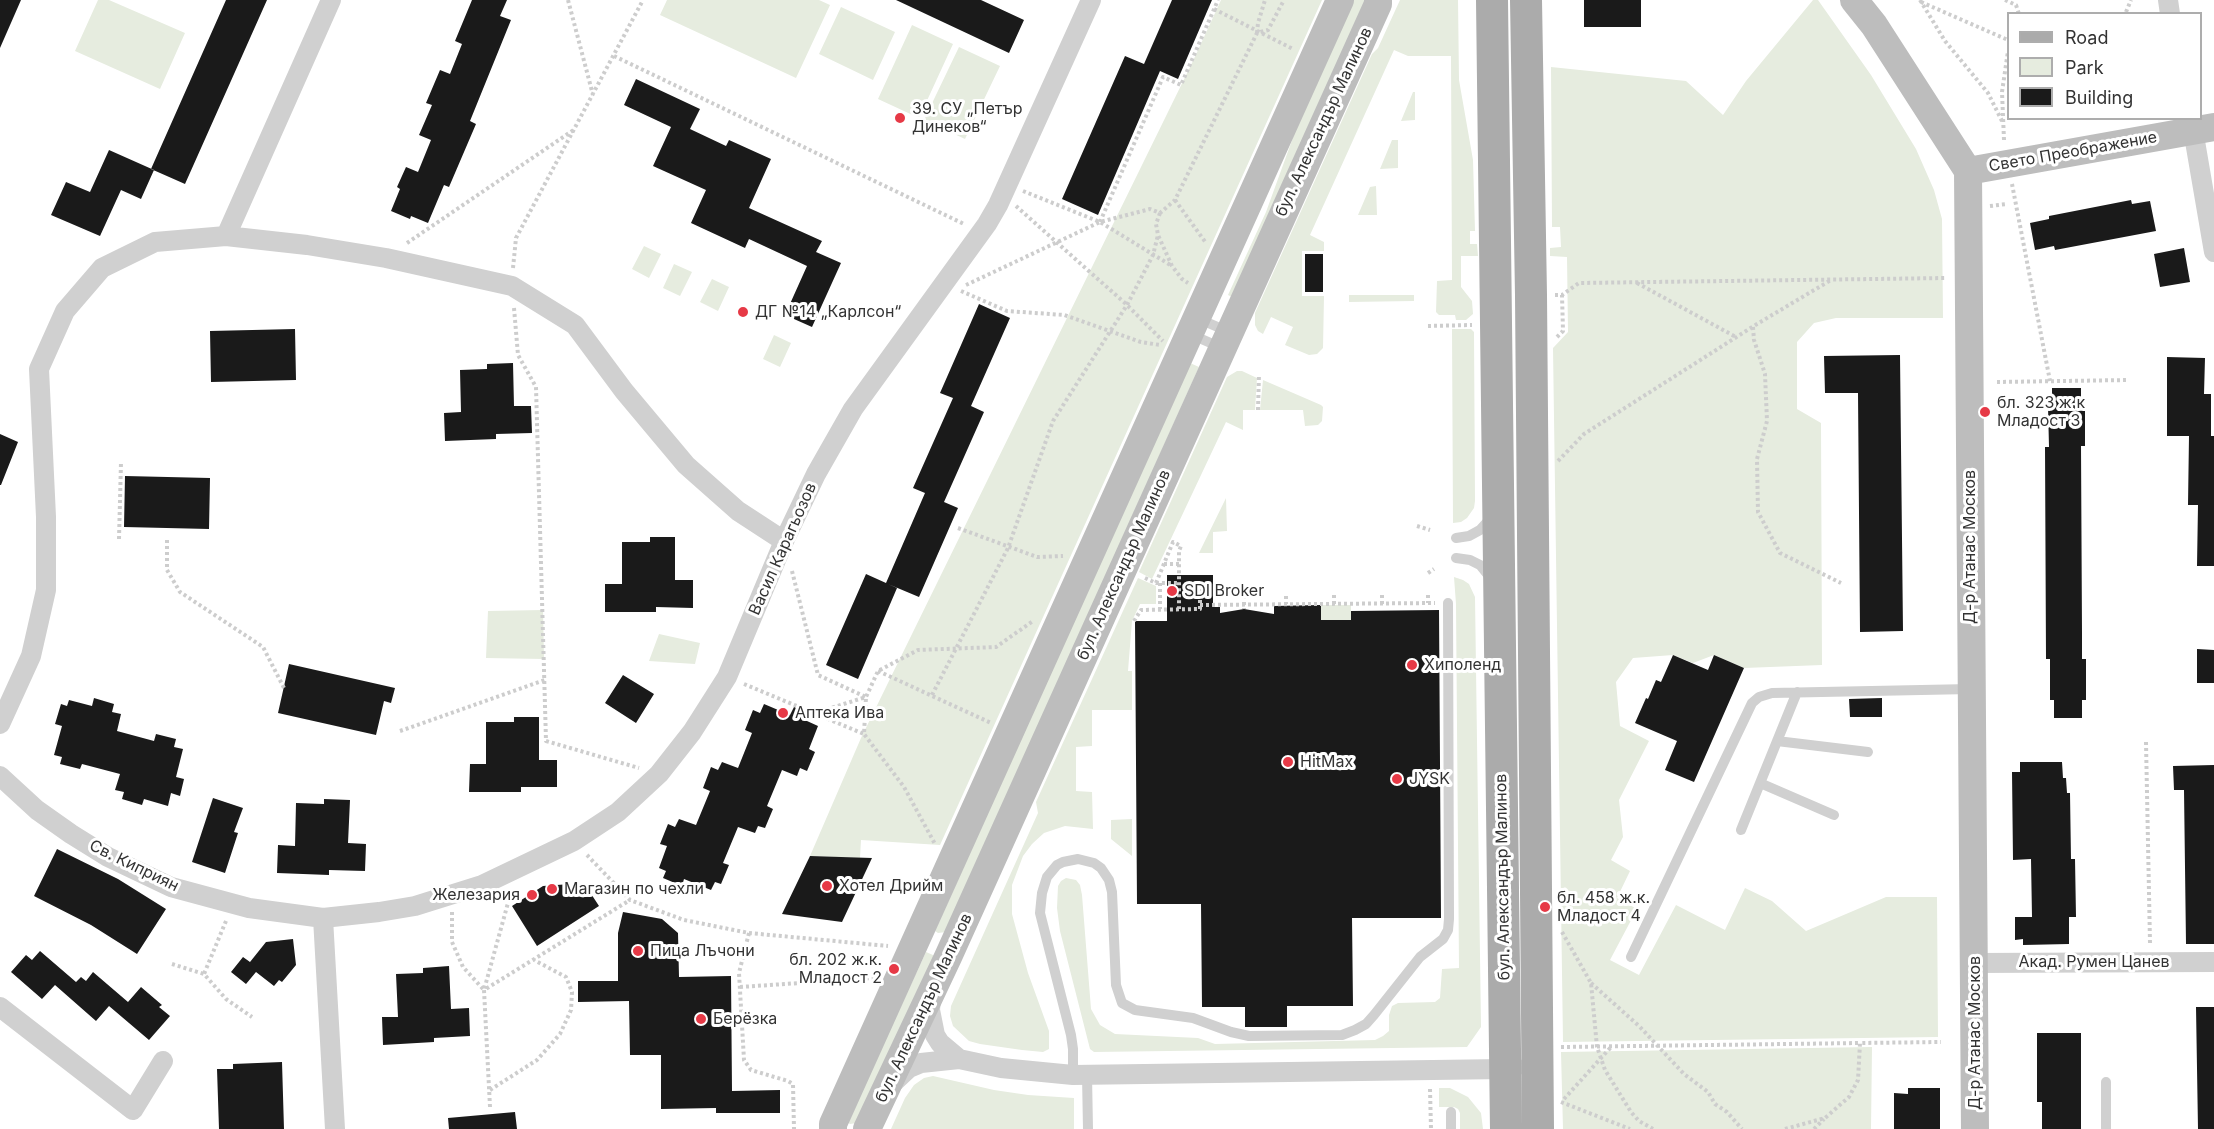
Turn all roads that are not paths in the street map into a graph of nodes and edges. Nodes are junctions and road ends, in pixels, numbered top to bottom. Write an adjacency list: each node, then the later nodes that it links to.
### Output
1 (331, 0): 10 (street)
2 (1091, 0): 16 (street, Васил Карагьозов)
3 (1340, 0): 12 (street, бул. Александър Малинов)
4 (1378, 0): 13 (street, бул. Александър Малинов)
5 (1492, 0): 14 (main road, бул. Александър Малинов)
6 (1526, 0): 35 (main road, бул. Александър Малинов)
7 (1854, 0): 9 (street)
8 (2200, 125): 9 (street, Свето Преображение); 11 (street)
9 (1968, 171): 20 (street, Д-р Атанас Москов)
10 (226, 236): 16 (street); 22 (street)
11 (2214, 252)
12 (1194, 326): 13 (lane); 13 (lane); 43 (street, бул. Александър Малинов)
13 (1225, 340): 33 (street, бул. Александър Малинов)
14 (1497, 504): 15 (lane); 18 (main road, бул. Александър Малинов)
15 (1456, 538)
16 (784, 541): 29 (street, Васил Карагьозов)
17 (1456, 558): 18 (lane)
18 (1499, 597): 38 (main road, бул. Александър Малинов)
19 (1448, 603): 39 (lane)
20 (1971, 689): 21 (lane); 32 (street, Д-р Атанас Москов)
21 (1797, 692): 23 (lane); 30 (lane)
22 (0, 724)
23 (1777, 741): 24 (lane); 26 (lane)
24 (1868, 752)
25 (0, 776): 29 (street, Св. Киприян)
26 (1760, 783): 27 (lane); 28 (lane)
27 (1834, 815)
28 (1741, 830)
29 (323, 918): 44 (street)
30 (1631, 957)
31 (2214, 962): 32 (street, Акад. Румен Цанев)
32 (1974, 963): 49 (street, Д-р Атанас Москов)
33 (931, 993): 36 (street); 41 (street, бул. Александър Малинов)
34 (0, 1007): 37 (street)
35 (1547, 1044): 38 (street); 48 (main road, бул. Александър Малинов)
36 (959, 1059): 39 (street); 41 (street)
37 (163, 1061)
38 (1505, 1070): 39 (street); 47 (main road, бул. Александър Малинов)
39 (1080, 1075): 45 (lane)
40 (2106, 1082): 50 (lane)
41 (884, 1093): 43 (street, бул. Александър Малинов)
42 (1451, 1112): 46 (lane)
43 (848, 1128)
44 (335, 1129)
45 (1088, 1129)
46 (1451, 1129)
47 (1506, 1129)
48 (1539, 1129)
49 (1975, 1129)
50 (2106, 1129)

